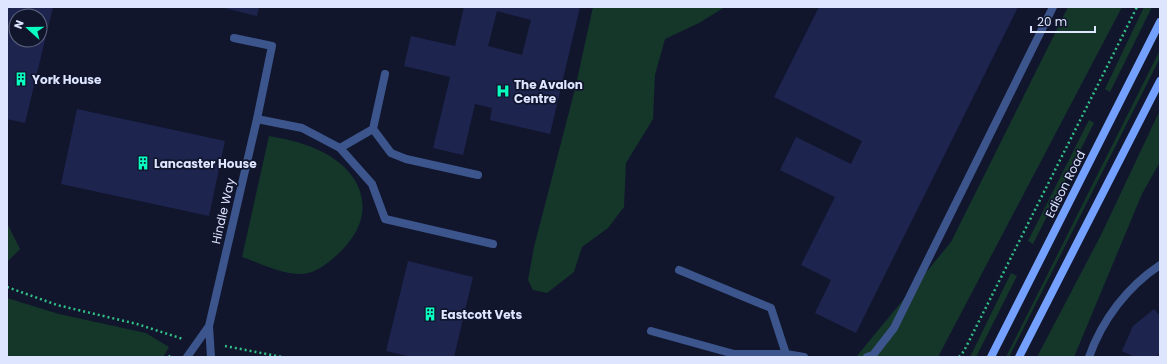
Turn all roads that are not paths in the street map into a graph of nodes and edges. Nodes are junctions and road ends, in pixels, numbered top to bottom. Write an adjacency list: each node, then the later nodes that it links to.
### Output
1 (1053, 7): 19 (street)
2 (1160, 22): 20 (main road, Edison Road)
3 (234, 38): 6 (street, Hindle Way)
4 (386, 74): 7 (street)
5 (1160, 81): 21 (main road)
6 (257, 118): 8 (street); 13 (street, Hindle Way)
7 (373, 129): 8 (street); 9 (street)
8 (340, 148): 10 (street)
9 (478, 175)
10 (493, 244)
11 (1160, 265): 22 (street)
12 (678, 270): 15 (street)
13 (209, 326): 16 (street, Hindle Way); 17 (street, Hindle Way)
14 (651, 331): 15 (street)
15 (786, 354): 18 (street)
16 (187, 357)
17 (211, 357)
18 (804, 357)
19 (867, 357)
20 (991, 357)
21 (1019, 357)
22 (1089, 357)

